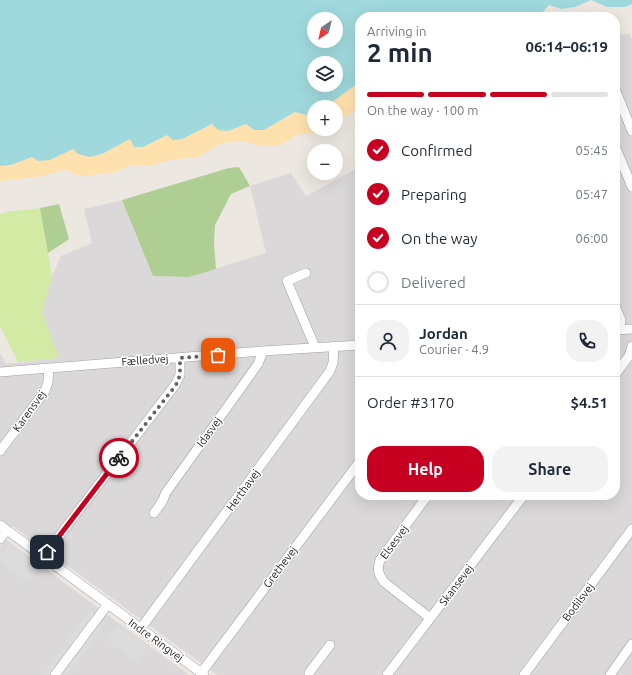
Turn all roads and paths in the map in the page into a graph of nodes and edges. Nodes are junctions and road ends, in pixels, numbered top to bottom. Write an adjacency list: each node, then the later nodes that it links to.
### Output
1 (620, 101): 2 (street)
2 (632, 131)
3 (620, 158): 4 (street)
4 (632, 187)
5 (306, 273): 11 (street)
6 (632, 329): 7 (street)
7 (620, 330)
8 (355, 345): 9 (street, Fælledvej)
9 (334, 346): 11 (street, Fælledvej); 28 (street, Herthavej)
10 (632, 346): 15 (street)
11 (315, 348): 12 (street, Fælledvej)
12 (263, 351): 13 (street, Fælledvej); 21 (street, Idasvej)
13 (180, 358): 14 (street, Fælledvej); 25 (street)
14 (49, 368): 16 (street, Fælledvej); 17 (street, Karensvej)
15 (620, 368)
16 (0, 372)
17 (0, 451)
18 (355, 468): 31 (street, Grethevej)
19 (424, 500): 27 (street, Elsesvej)
20 (520, 500): 27 (street, Skansevej)
21 (154, 513)
22 (3, 528): 24 (street, Indre Ringvej); 25 (street, Indre Ringvej)
23 (632, 530): 35 (street, Bodilsvej)
24 (0, 540)
25 (43, 557): 26 (street, Indre Ringvej)
26 (108, 604): 28 (street, Indre Ringvej); 32 (street)
27 (430, 618): 34 (street, Skansevej)
28 (141, 628): 31 (street, Indre Ringvej)
29 (632, 644): 36 (street)
30 (330, 645): 33 (street)
31 (203, 674)
32 (55, 675)
33 (309, 675)
34 (387, 675)
35 (524, 675)
36 (610, 675)

